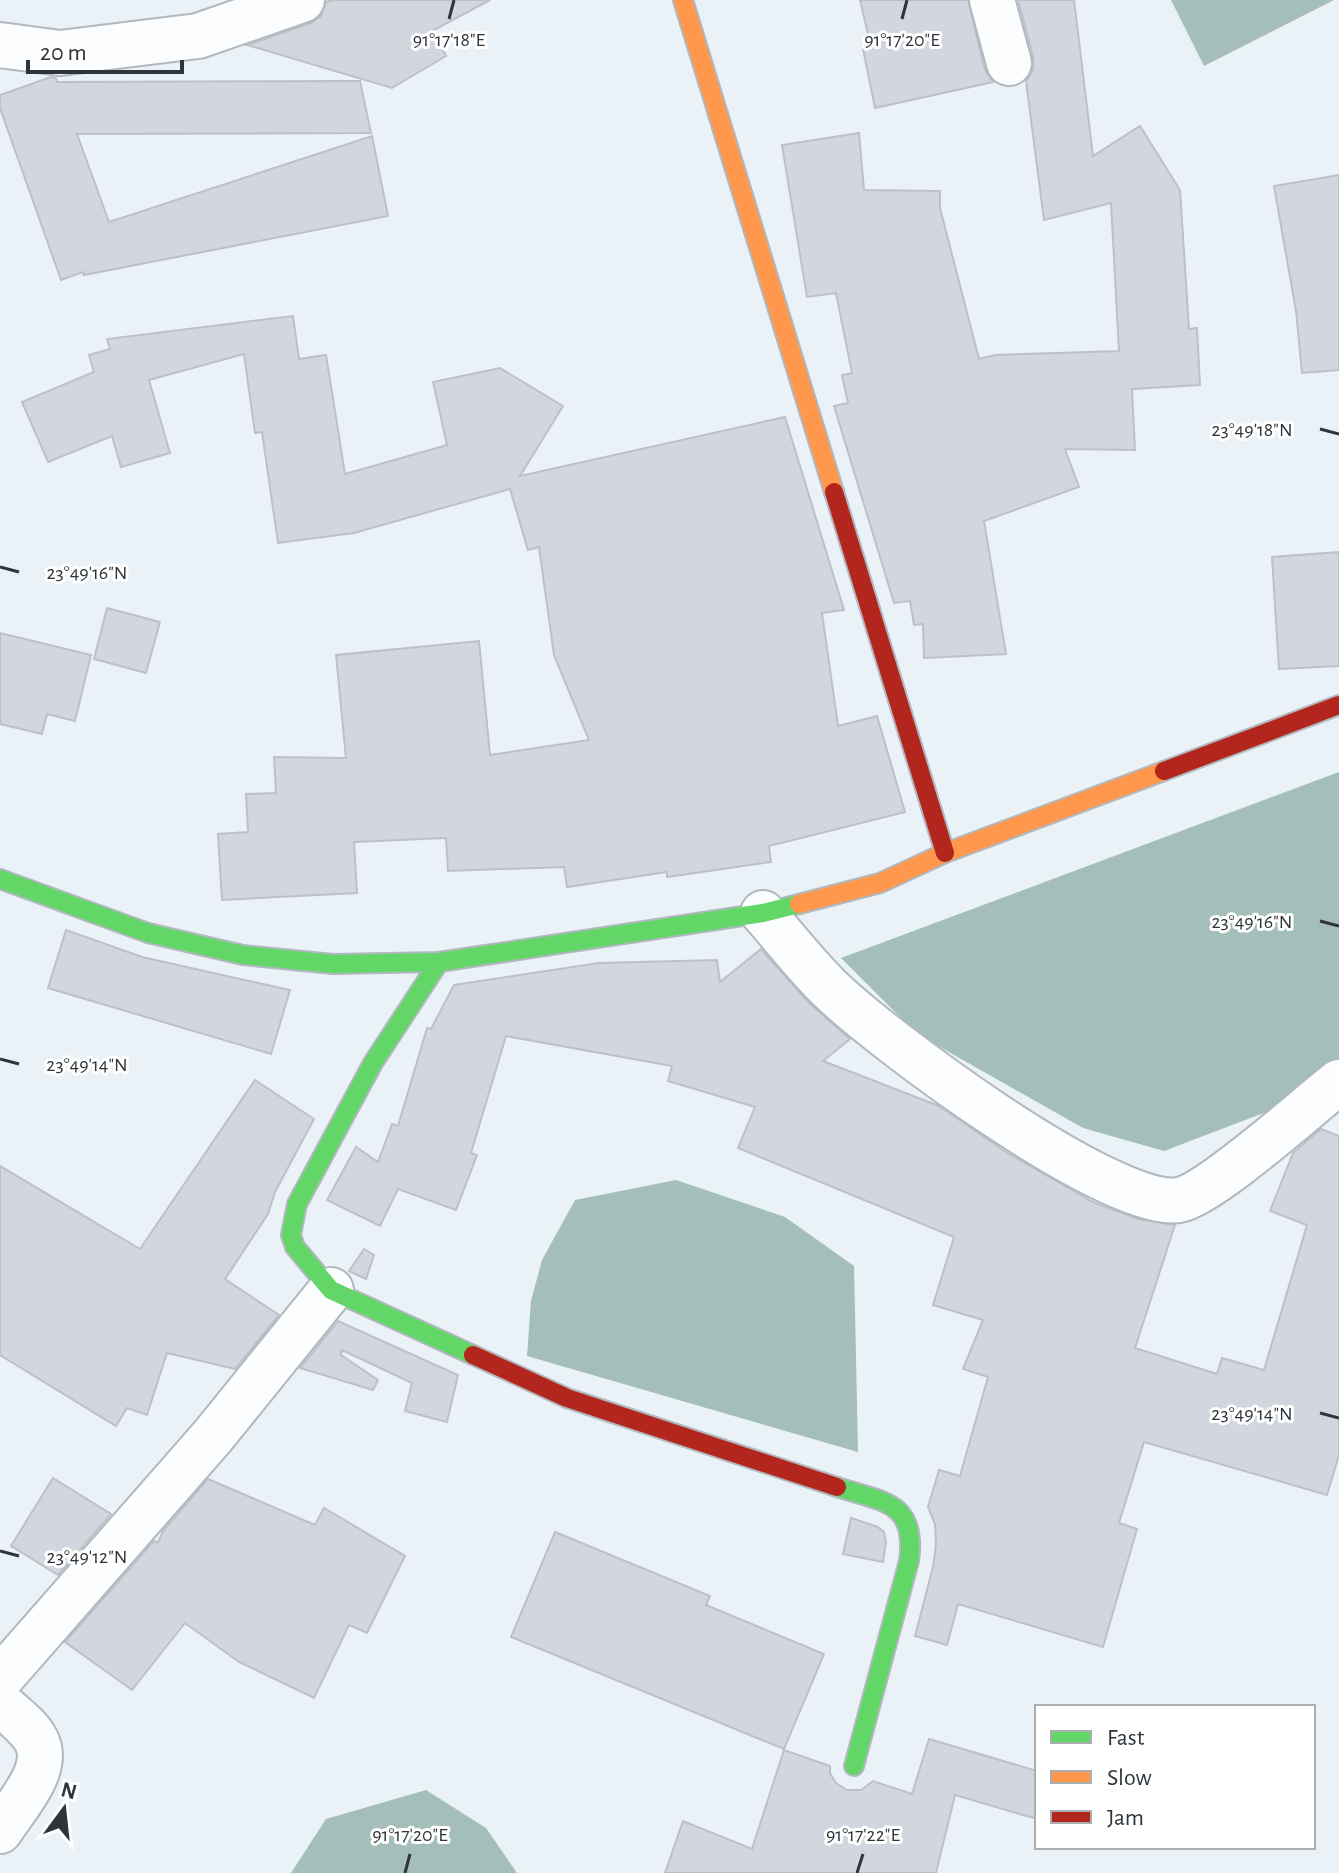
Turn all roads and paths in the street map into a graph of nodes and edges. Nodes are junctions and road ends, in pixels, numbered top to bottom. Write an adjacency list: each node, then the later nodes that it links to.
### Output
1 (302, 0): 4 (street)
2 (683, 0): 7 (street)
3 (992, 0): 5 (street)
4 (0, 45)
5 (1009, 63)
6 (1339, 705): 7 (street)
7 (945, 853): 9 (street)
8 (0, 879): 10 (street)
9 (763, 913): 10 (street); 11 (street)
10 (439, 962): 12 (street)
11 (1339, 1082)
12 (331, 1290): 13 (street); 15 (street)
13 (0, 1679)
14 (0, 1703): 16 (street)
15 (854, 1766)
16 (0, 1831)

